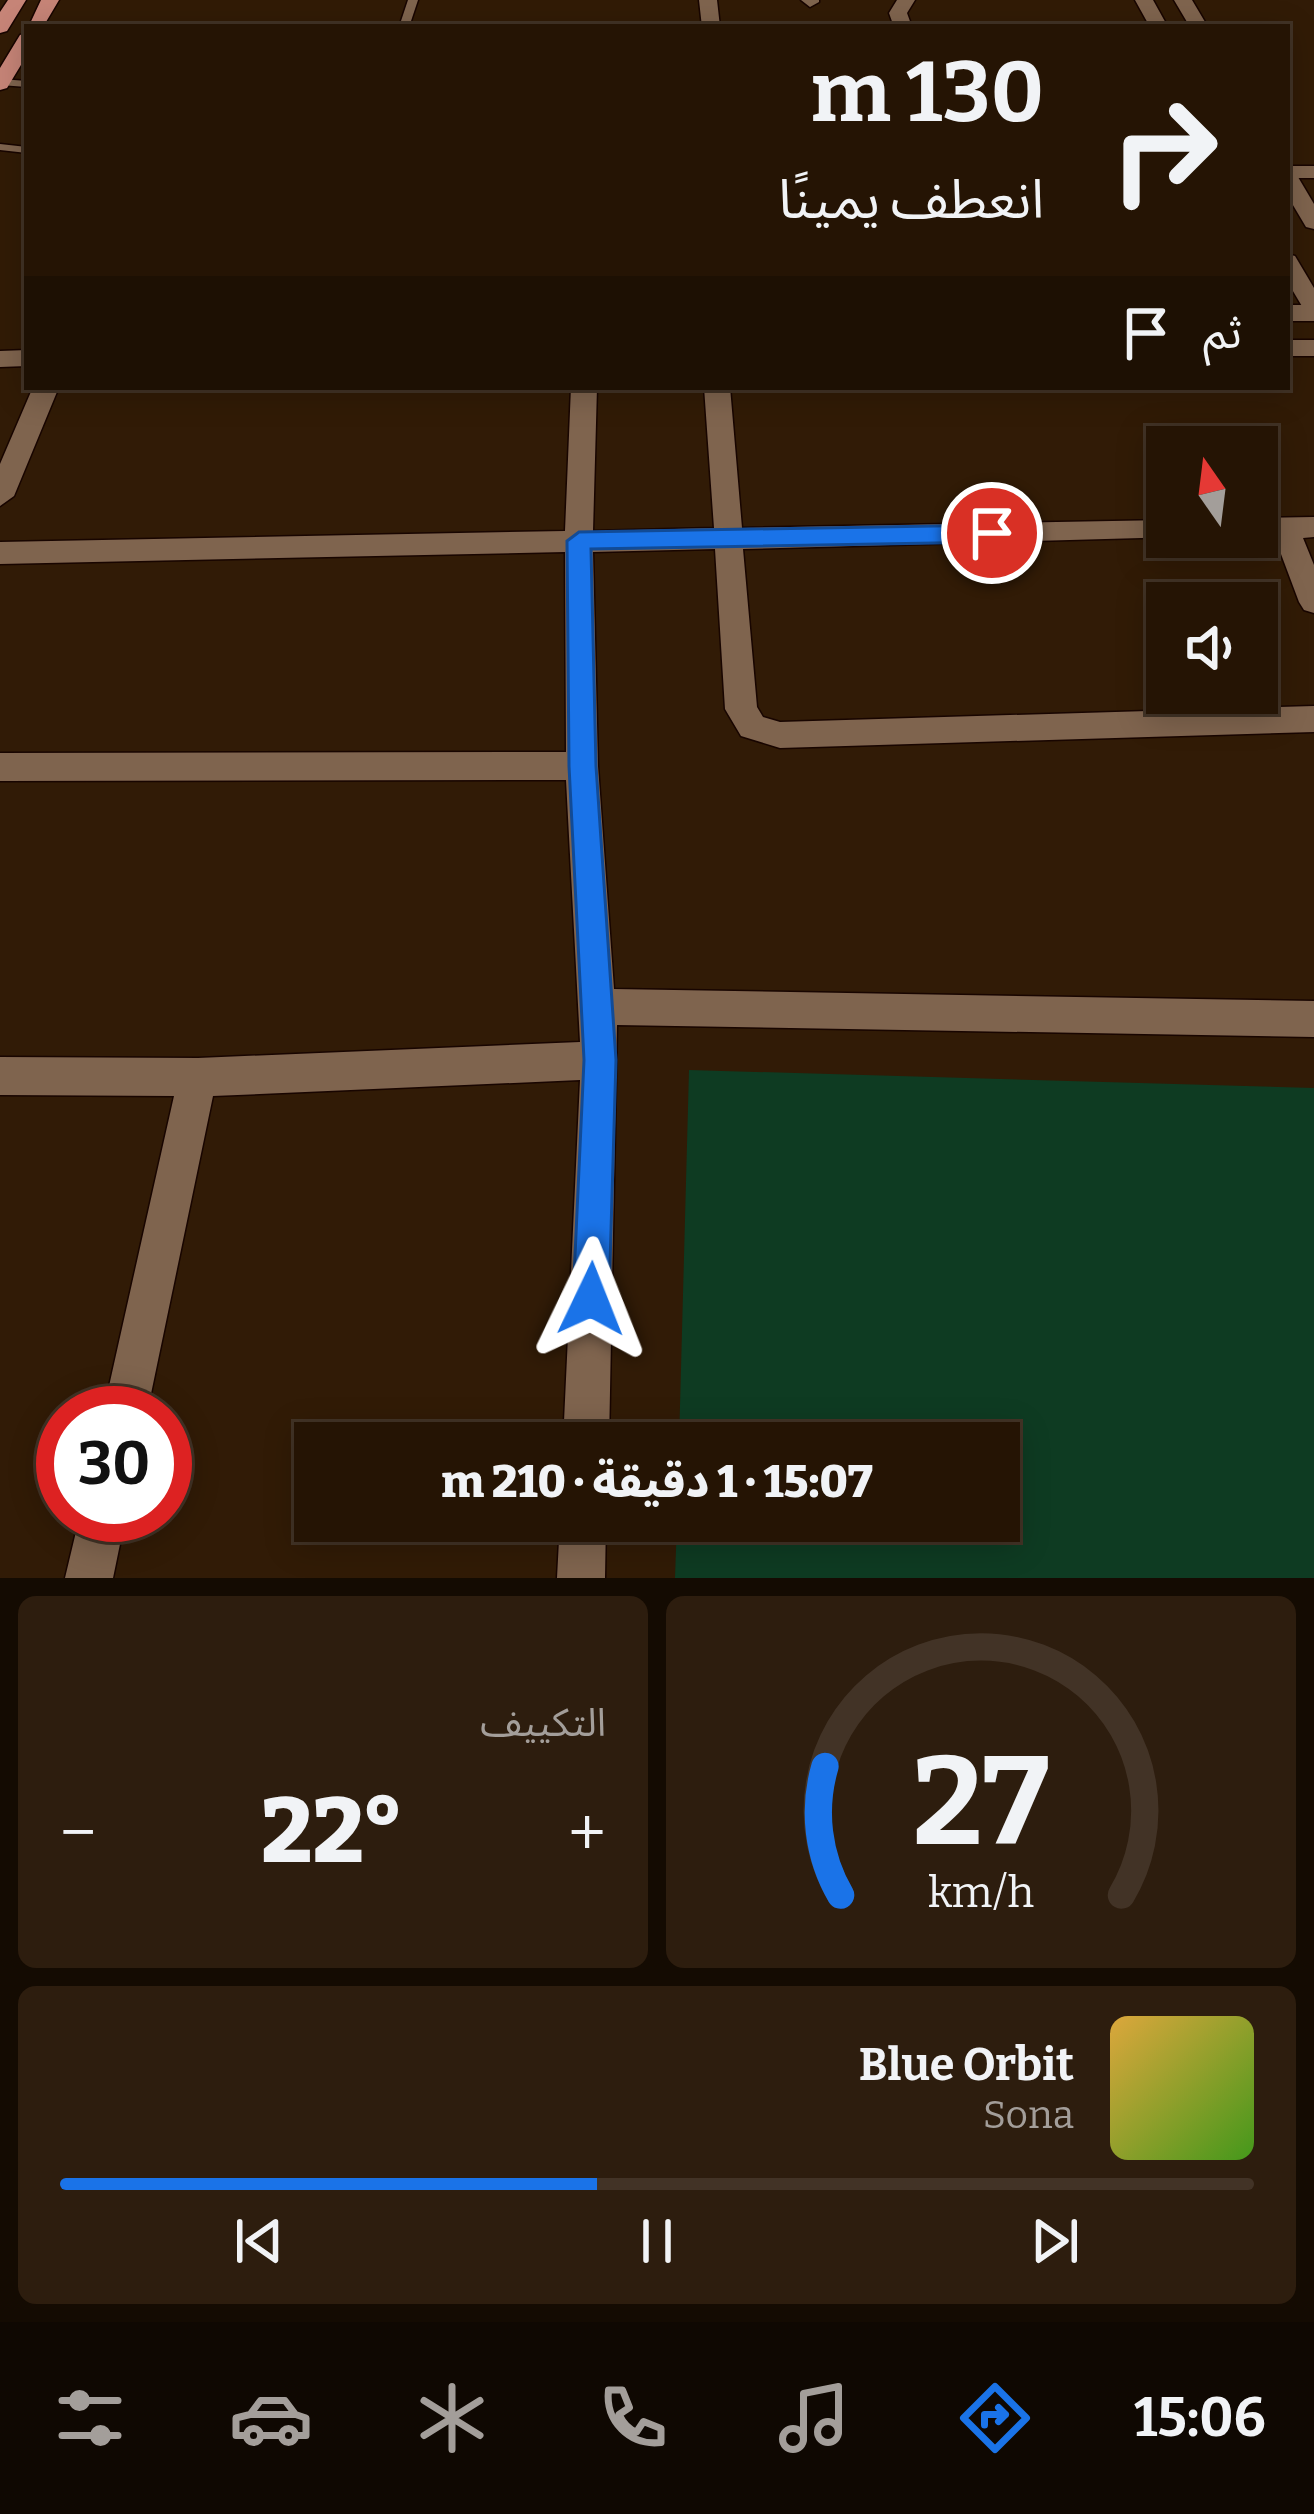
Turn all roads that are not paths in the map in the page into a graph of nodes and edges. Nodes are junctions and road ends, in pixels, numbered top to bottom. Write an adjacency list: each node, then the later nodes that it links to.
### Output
1 (17, 0): 2 (main road)
2 (0, 27)
3 (24, 44): 4 (main road)
4 (1, 83)
5 (1290, 180): 6 (street)
6 (1314, 222)
7 (1290, 266): 8 (street)
8 (1314, 310)
9 (45, 390): 12 (street)
10 (584, 390): 16 (street)
11 (717, 390): 15 (street)
12 (0, 496)
13 (1285, 528): 18 (street)
14 (1146, 530): 15 (street)
15 (728, 538): 16 (street); 19 (street)
16 (579, 541): 17 (street); 20 (street)
17 (0, 553)
18 (1314, 602)
19 (1314, 719)
20 (582, 766): 21 (street); 22 (street)
21 (0, 767)
22 (597, 1007): 23 (street); 24 (street)
23 (1314, 1019)
24 (600, 1060): 26 (street); 28 (street)
25 (0, 1076): 26 (street)
26 (198, 1077): 27 (street)
27 (131, 1386)
28 (587, 1422)
29 (97, 1542): 31 (street)
30 (582, 1542): 32 (street)
31 (89, 1578)
32 (581, 1578)

